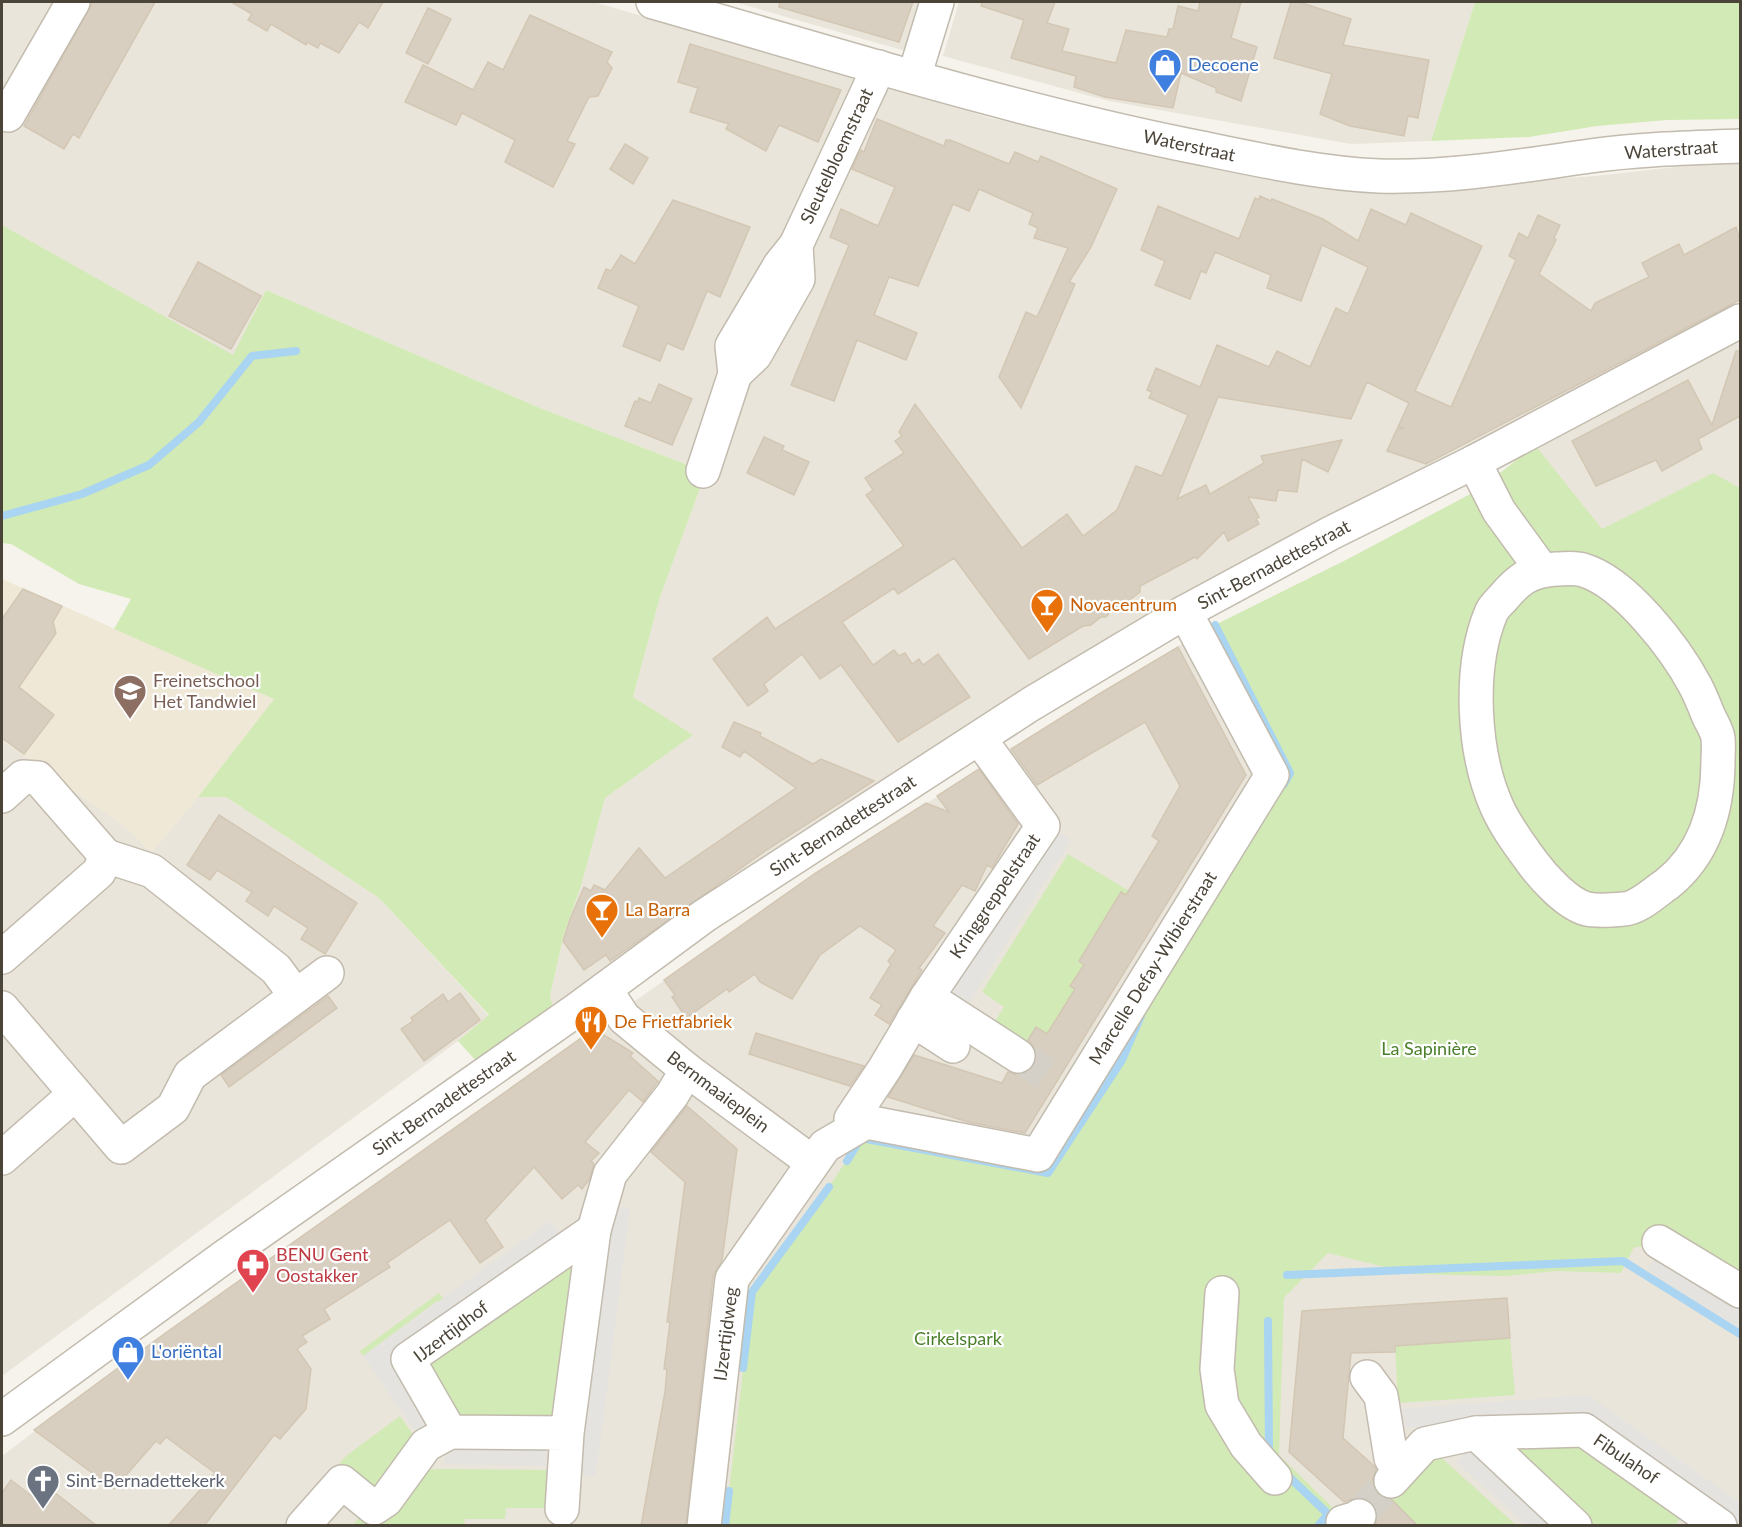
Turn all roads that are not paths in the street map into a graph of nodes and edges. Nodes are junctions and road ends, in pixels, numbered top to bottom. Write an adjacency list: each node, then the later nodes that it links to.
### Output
1 (73, 2): 6 (street)
2 (653, 2): 4 (street, Waterstraat)
3 (937, 2): 5 (street)
4 (879, 67): 5 (street, Waterstraat); 10 (street, Sleutelbloemstraat)
5 (914, 77): 7 (street, Waterstraat)
6 (8, 115)
7 (1740, 146)
8 (1740, 321): 9 (street, Sint-Bernadettestraat)
9 (1474, 462): 11 (street); 12 (street, Sint-Bernadettestraat)
10 (703, 471)
11 (1542, 570): 11 (street)
12 (1185, 612): 13 (street, Sint-Bernadettestraat); 26 (street, Marcelle Defay-Wibierstraat)
13 (979, 738): 18 (street, Sint-Bernadettestraat); 21 (street, Kringgreppelstraat)
14 (2, 796): 15 (street)
15 (106, 856): 16 (street); 19 (street)
16 (2, 957)
17 (327, 973): 19 (street)
18 (605, 989): 24 (street, Bernmaaieplein); 34 (street, Sint-Bernadettestraat)
19 (296, 996): 25 (street)
20 (2, 1008): 25 (street)
21 (920, 1009): 22 (street); 23 (street); 26 (street, Kringgreppelstraat)
22 (953, 1046)
23 (1018, 1056)
24 (687, 1070): 28 (street, Bernmaaieplein); 29 (street)
25 (75, 1094): 27 (street)
26 (859, 1121): 28 (street, IJzertijdweg)
27 (2, 1158)
28 (812, 1162): 42 (street, IJzertijdweg)
29 (594, 1230): 35 (street, IJzertijdhof); 36 (street)
30 (1659, 1242): 31 (street)
31 (1740, 1291)
32 (1222, 1293): 38 (street)
33 (1368, 1377): 37 (street, Fibulahof)
34 (2, 1419)
35 (450, 1432): 36 (street); 41 (street)
36 (567, 1433): 39 (street)
37 (1476, 1433): 40 (street, Fibulahof); 43 (street)
38 (1275, 1478)
39 (562, 1509)
40 (1703, 1520)
41 (303, 1526)
42 (704, 1526)
43 (1575, 1526)

